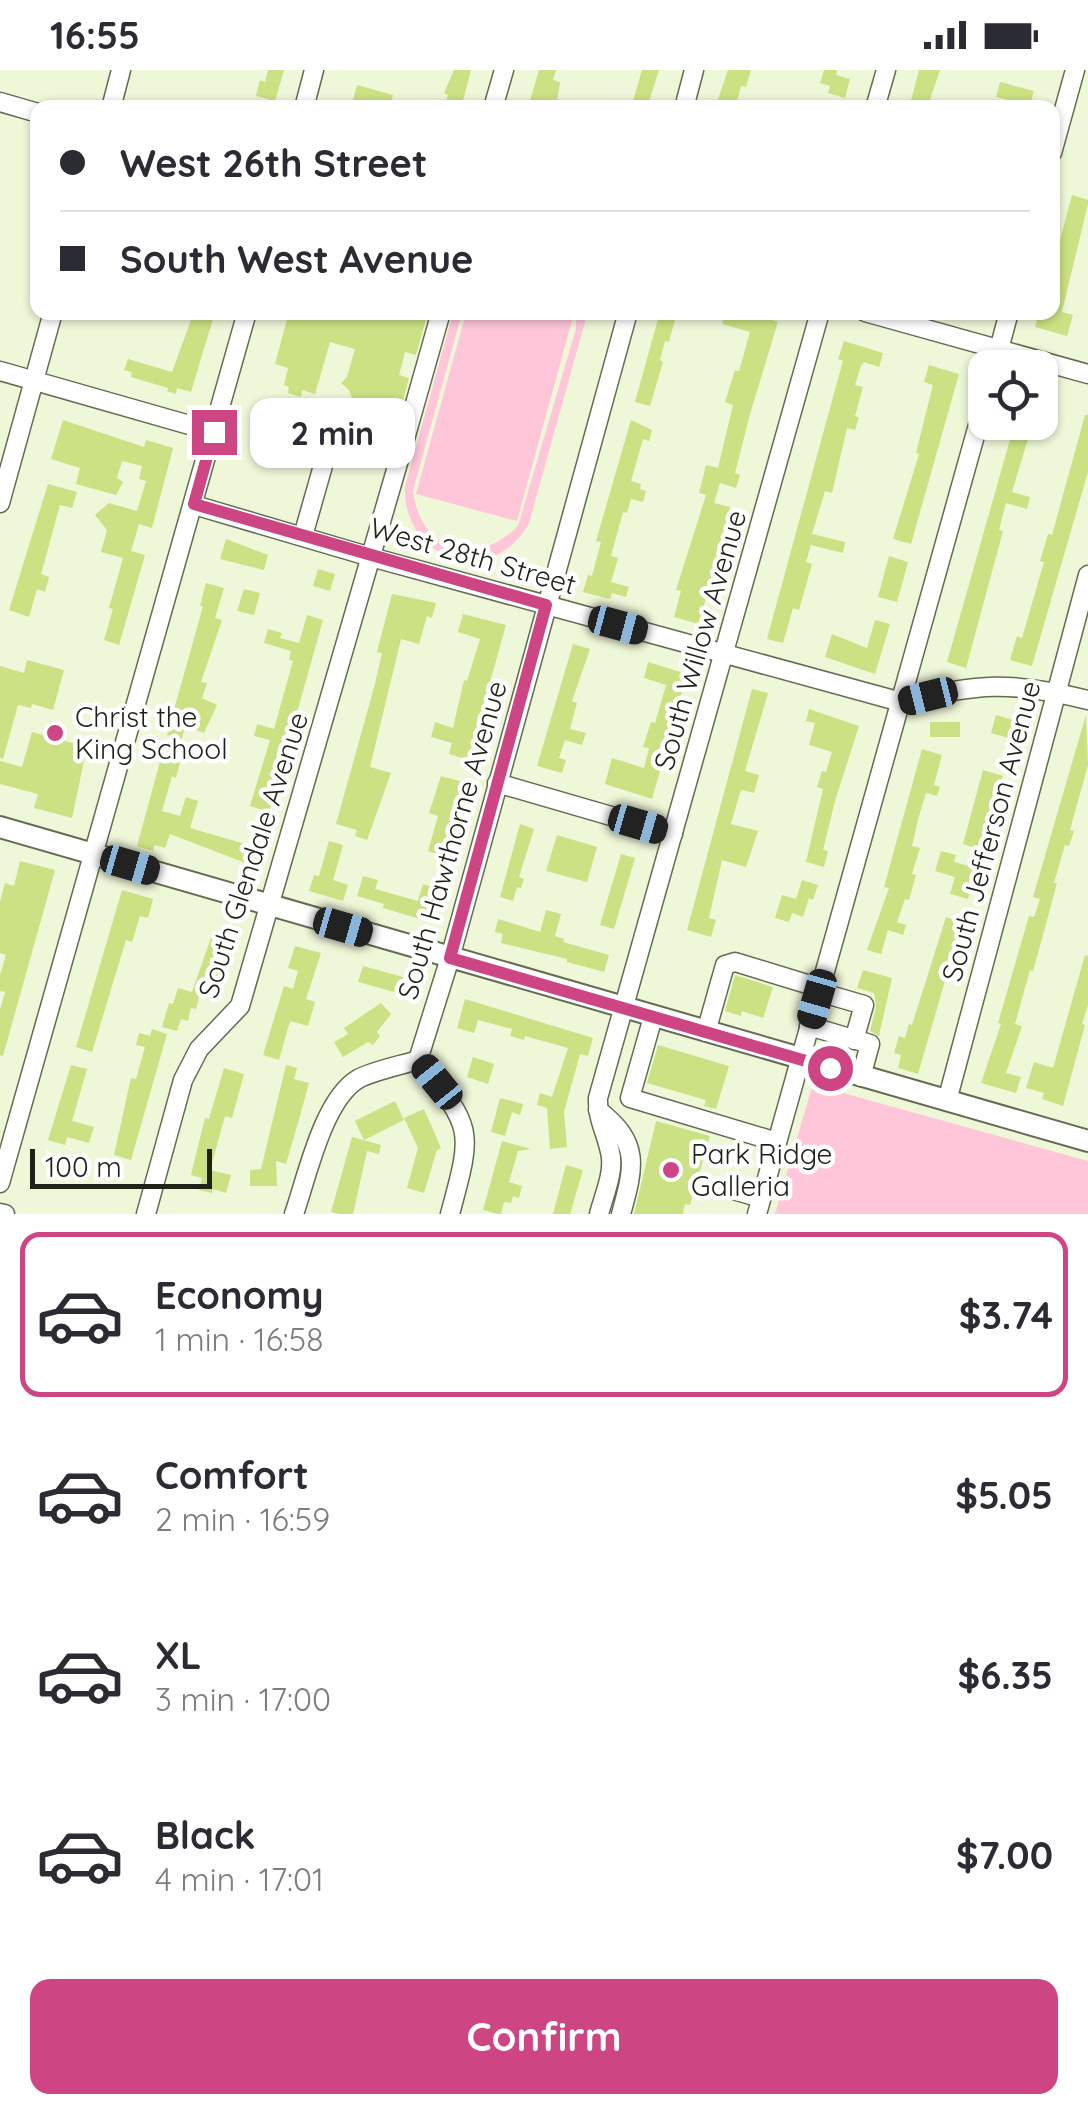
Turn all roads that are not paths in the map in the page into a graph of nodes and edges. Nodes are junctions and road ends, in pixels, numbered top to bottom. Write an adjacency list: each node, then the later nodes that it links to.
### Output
1 (121, 70): 7 (street)
2 (314, 70): 8 (street)
3 (504, 70): 9 (street)
4 (694, 70): 10 (street)
5 (886, 70): 11 (street)
6 (1075, 70): 14 (street)
7 (113, 100)
8 (306, 100)
9 (495, 100)
10 (686, 100)
11 (878, 100)
12 (0, 102): 13 (street)
13 (30, 111)
14 (1060, 123)
15 (52, 320): 27 (street)
16 (246, 320): 28 (street)
17 (439, 320): 30 (street, South Glendale Avenue)
18 (626, 320): 36 (street, South Hawthorne Avenue)
19 (818, 320): 37 (street, South Willow Avenue)
20 (901, 320): 22 (street)
21 (1007, 320): 23 (street)
22 (976, 350)
23 (998, 350)
24 (1058, 369): 26 (street)
25 (0, 372): 27 (street)
26 (1088, 374)
27 (34, 381): 28 (street); 31 (street)
28 (214, 432): 32 (street)
29 (974, 440): 40 (street)
30 (403, 446): 33 (street); 34 (street, South Glendale Avenue)
31 (0, 502)
32 (194, 504): 33 (street, West 28th Street); 44 (street)
33 (303, 536): 34 (street, West 28th Street)
34 (371, 557): 36 (street, West 28th Street); 45 (street, South Glendale Avenue)
35 (1088, 575): 38 (street, South Jefferson Avenue)
36 (546, 605): 37 (street, West 28th Street); 41 (street, South Hawthorne Avenue)
37 (725, 654): 40 (street, West 28th Street); 43 (street, South Willow Avenue)
38 (1057, 692): 39 (street, West 28th Street); 40 (street, West 28th Street); 58 (street, South Jefferson Avenue)
39 (1088, 700)
40 (901, 702): 47 (street)
41 (497, 783): 43 (street); 46 (street, South Hawthorne Avenue)
42 (0, 828): 44 (main road)
43 (674, 834): 49 (street, South Willow Avenue)
44 (94, 855): 45 (main road); 62 (street)
45 (271, 906): 46 (main road); 65 (street, South Glendale Avenue)
46 (450, 958): 49 (main road); 55 (street, South Hawthorne Avenue)
47 (820, 990): 48 (street); 51 (street); 52 (street)
48 (841, 998): 53 (street); 54 (street)
49 (625, 1009): 50 (main road); 59 (street, South Willow Avenue)
50 (653, 1017): 52 (main road); 61 (street)
51 (809, 1026): 53 (street); 56 (street)
52 (706, 1032): 56 (main road)
53 (832, 1033): 54 (street)
54 (854, 1040): 57 (street)
55 (418, 1060): 66 (street); 67 (street)
56 (800, 1060): 57 (main road); 61 (street)
57 (861, 1077): 58 (main road)
58 (946, 1101): 60 (main road)
59 (598, 1110): 68 (street, South Willow Avenue); 69 (street)
60 (1087, 1137)
61 (777, 1142): 64 (street)
62 (0, 1183)
63 (730, 1189): 64 (street)
64 (759, 1206)
65 (146, 1214)
66 (294, 1214)
67 (450, 1214)
68 (599, 1214)
69 (621, 1214)

